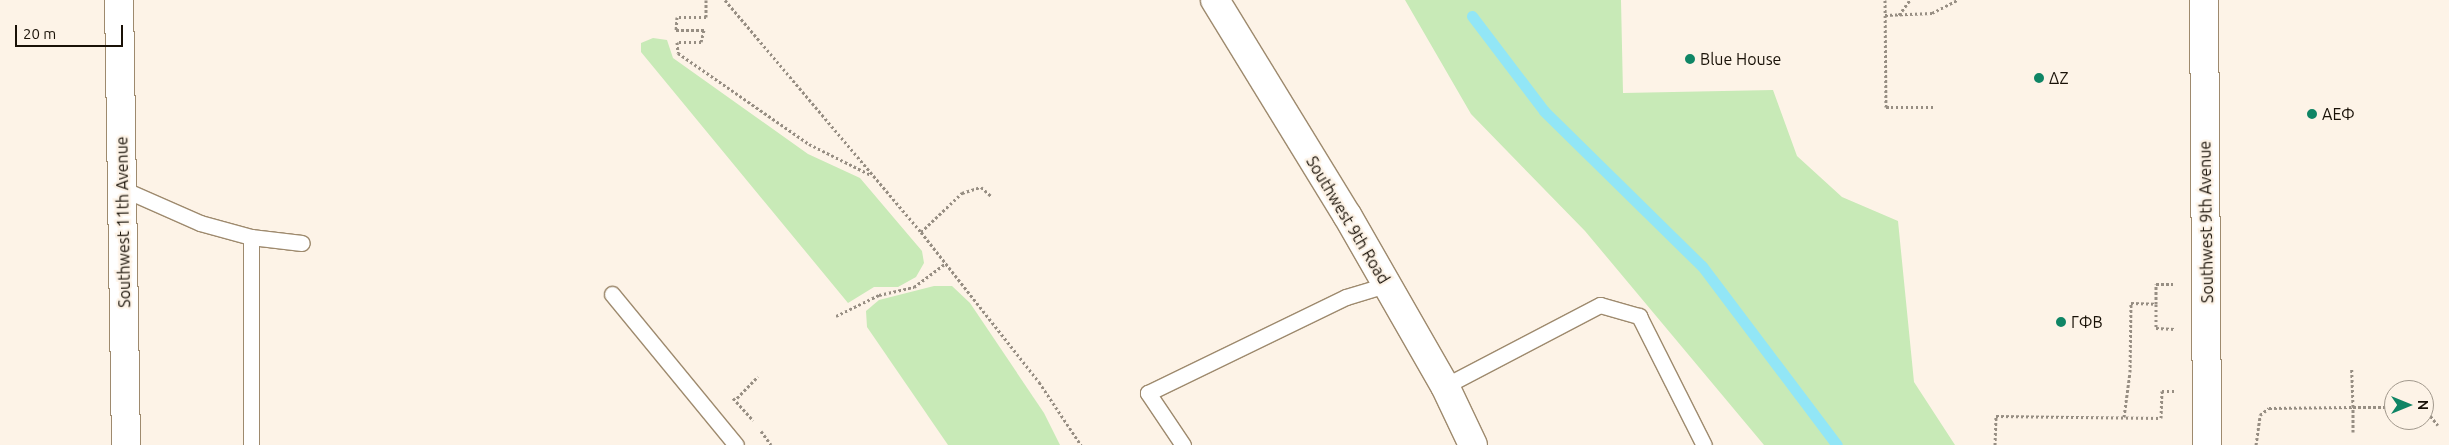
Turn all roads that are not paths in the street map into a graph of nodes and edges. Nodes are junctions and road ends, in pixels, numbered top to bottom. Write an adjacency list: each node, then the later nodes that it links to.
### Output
1 (119, 0): 4 (street, Southwest 11th Avenue)
2 (1215, 0): 7 (street, Southwest 9th Road)
3 (2204, 0): 16 (street, Southwest 9th Avenue)
4 (123, 189): 5 (lane); 10 (street, Southwest 11th Avenue)
5 (251, 237): 6 (lane); 11 (lane)
6 (302, 243)
7 (1386, 285): 9 (street, Southwest 9th Road); 13 (lane)
8 (612, 294): 12 (lane)
9 (1445, 386): 14 (street, Southwest 9th Road); 15 (lane)
10 (126, 445)
11 (251, 445)
12 (736, 445)
13 (1183, 445)
14 (1473, 445)
15 (1704, 445)
16 (2207, 445)

